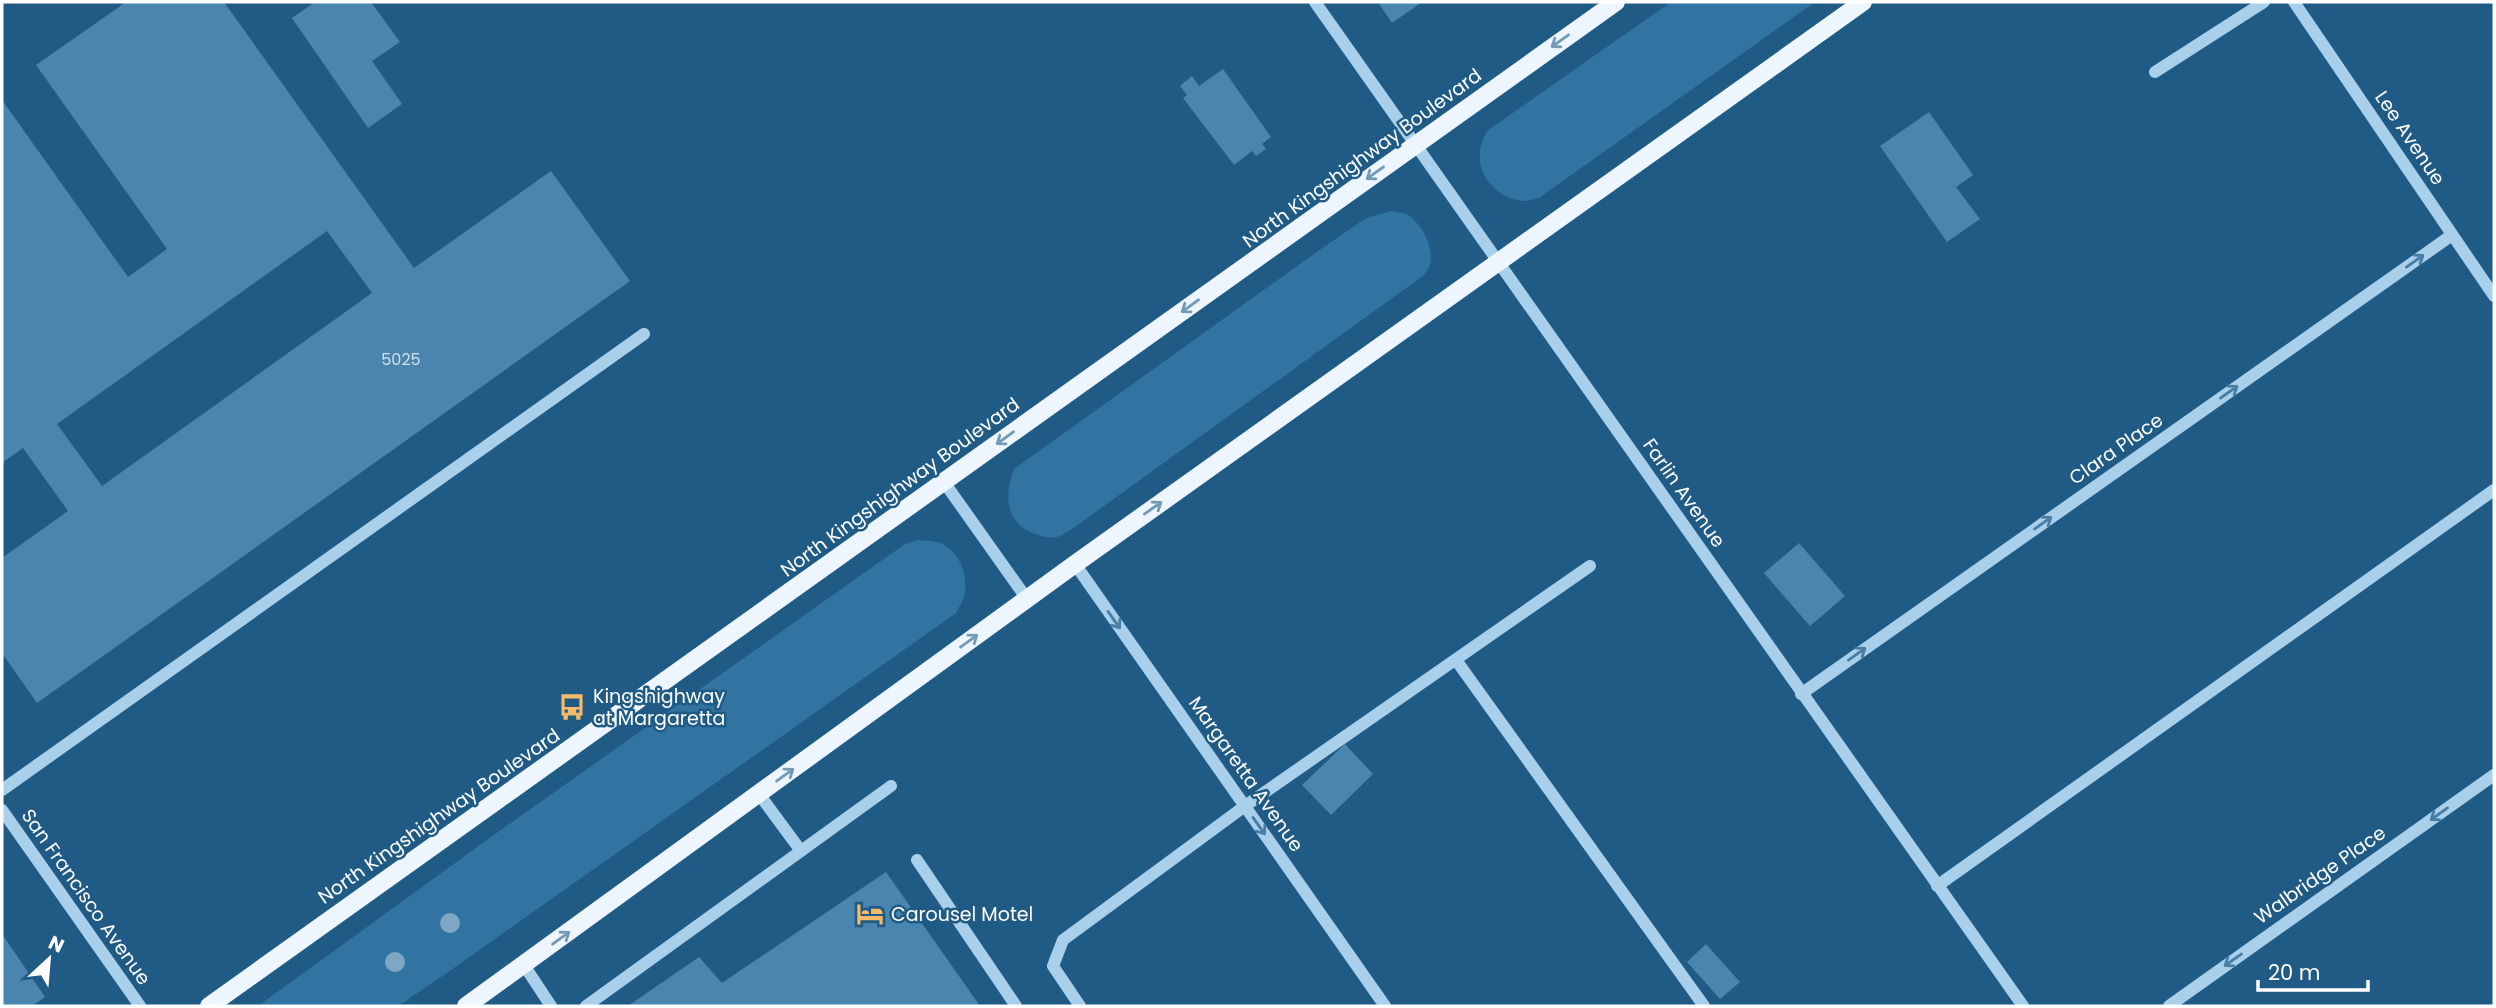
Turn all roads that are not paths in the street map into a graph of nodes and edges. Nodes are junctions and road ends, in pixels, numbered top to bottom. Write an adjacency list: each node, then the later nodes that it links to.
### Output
1 (1315, 2): 7 (street, Farlin Avenue)
2 (1616, 2): 7 (main road, North Kingshighway Boulevard, one-way to 7)
3 (1863, 2): 9 (main road)
4 (2263, 2): 6 (street)
5 (2294, 2): 8 (street, Lee Avenue)
6 (2155, 72)
7 (1416, 145): 9 (street, Farlin Avenue); 12 (main road, North Kingshighway Boulevard, one-way to 12)
8 (2452, 235): 10 (street, Lee Avenue); 18 (street, Clara Place, one-way to 8)
9 (1498, 262): 14 (main road, one-way to 9); 18 (street, Farlin Avenue)
10 (2494, 296)
11 (644, 334): 21 (street)
12 (944, 482): 16 (street); 30 (main road, North Kingshighway Boulevard)
13 (2494, 490): 27 (street)
14 (1075, 564): 16 (main road); 23 (street, Margaretta Avenue, one-way to 23)
15 (1590, 566): 17 (street)
16 (1027, 599): 22 (main road, one-way to 16)
17 (1456, 660): 23 (street); 37 (street)
18 (1801, 694): 27 (street, Farlin Avenue)
19 (2494, 775): 39 (street, Walbridge Place, one-way to 39)
20 (891, 786): 25 (street)
21 (2, 790)
22 (759, 794): 25 (street); 28 (main road, one-way to 22)
23 (1245, 806): 35 (street); 36 (street, Margaretta Avenue, one-way to 36)
24 (2, 810): 29 (street, San Francisco Avenue)
25 (801, 851): 33 (street)
26 (917, 860): 34 (street)
27 (1937, 886): 38 (street, Farlin Avenue)
28 (524, 965): 31 (main road); 32 (street)
29 (140, 1006)
30 (209, 1006)
31 (466, 1006)
32 (551, 1006)
33 (586, 1006)
34 (1016, 1006)
35 (1080, 1006)
36 (1385, 1006)
37 (1704, 1006)
38 (2022, 1006)
39 (2169, 1006)

